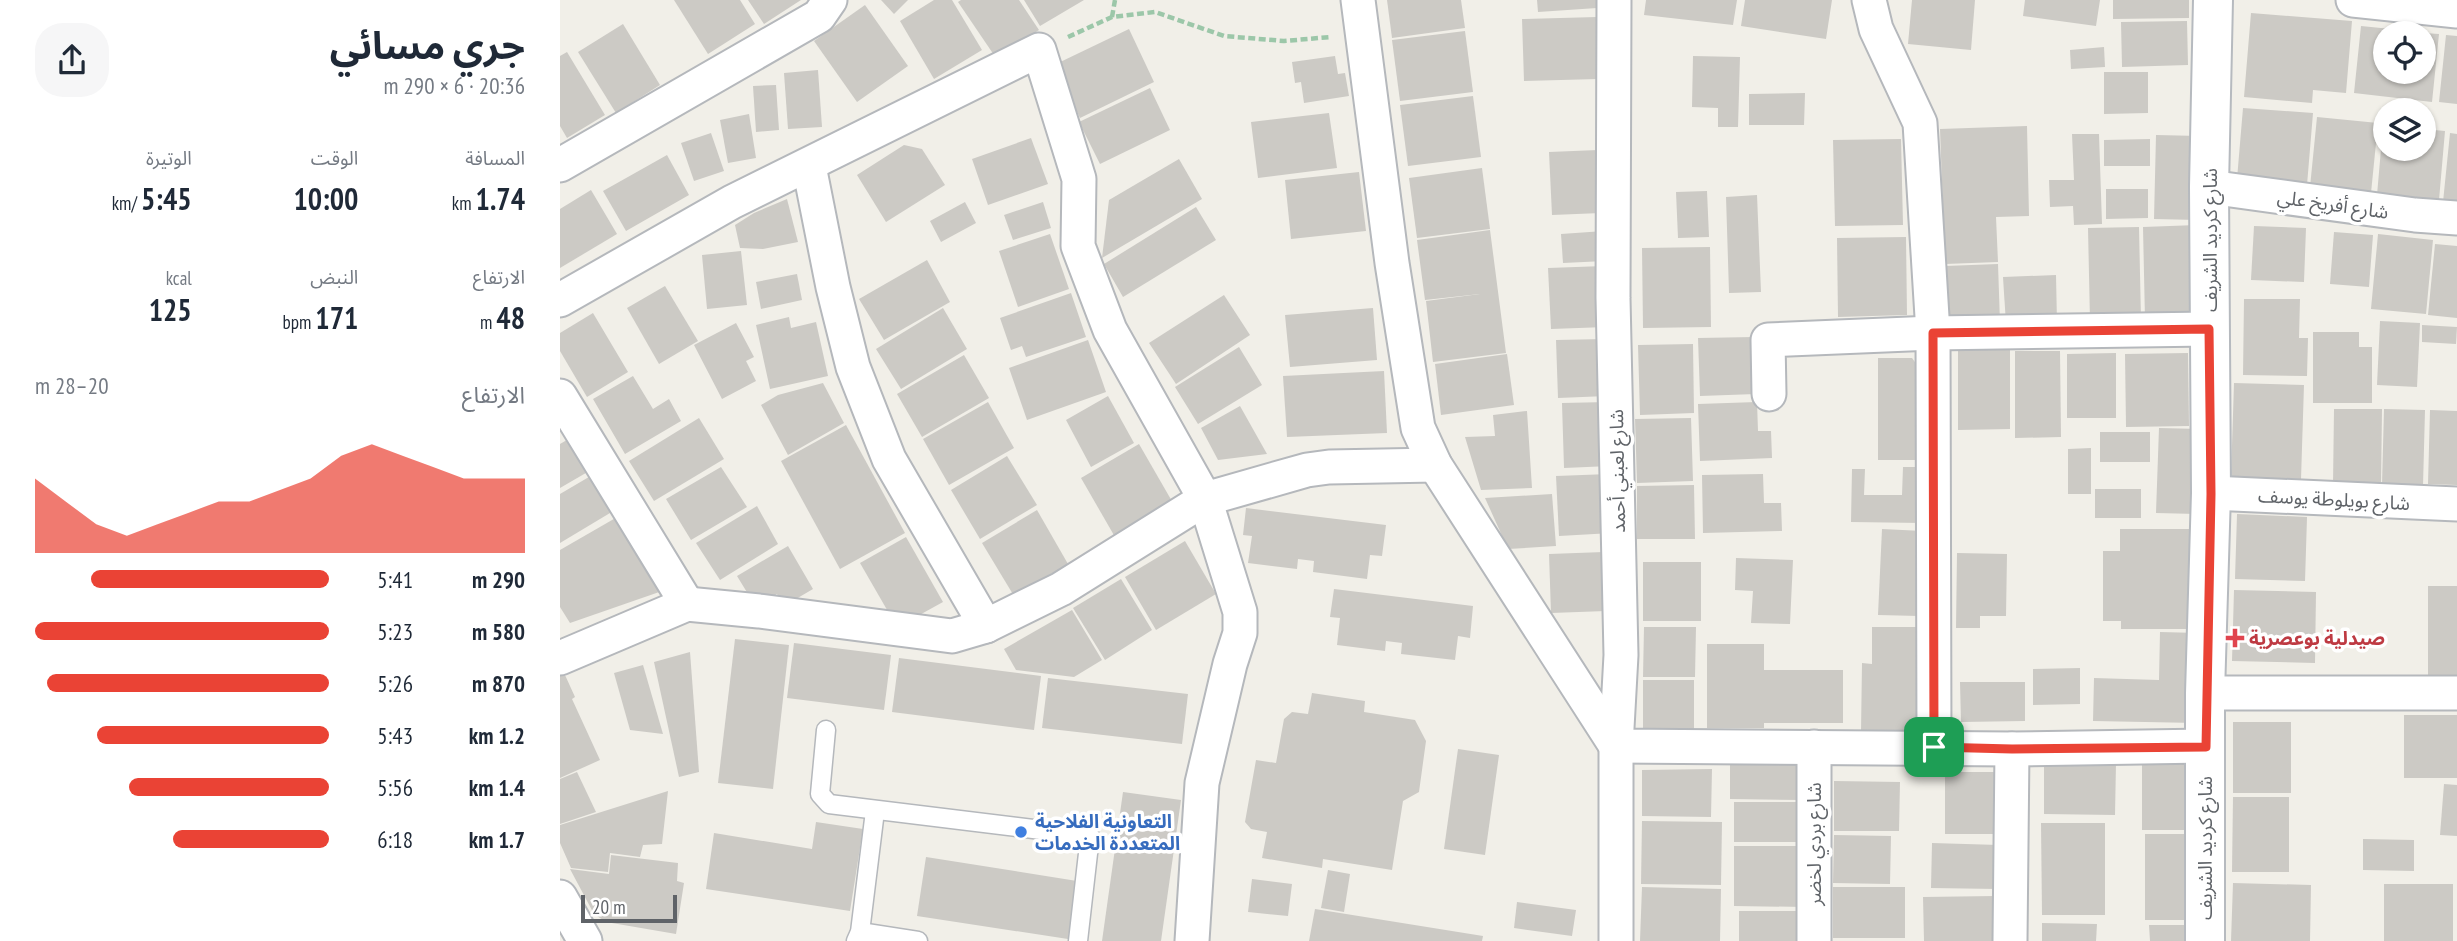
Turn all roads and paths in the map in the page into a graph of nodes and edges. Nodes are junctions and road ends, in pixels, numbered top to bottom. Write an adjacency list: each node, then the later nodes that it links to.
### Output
1 (830, 0): 12 (street)
2 (1115, 0): 9 (path)
3 (1358, 0): 10 (street)
4 (1614, 0): 31 (street, شارع لعبني أحمد)
5 (1870, 0): 18 (street)
6 (2213, 0): 14 (street, شارع كرديد الشريف)
7 (2353, 0): 8 (street)
8 (2457, 11)
9 (1112, 17): 10 (path); 11 (path)
10 (1363, 35): 21 (street)
11 (1039, 50): 13 (street); 23 (street)
12 (560, 165)
13 (808, 166): 16 (street); 26 (street)
14 (2209, 187): 15 (street, شارع أفريخ علي); 17 (street, شارع كرديد الشريف)
15 (2457, 218)
16 (560, 300)
17 (2209, 329): 18 (street); 22 (street, شارع كرديد الشريف)
18 (1933, 333): 19 (street); 33 (street)
19 (1769, 394)
20 (560, 396): 25 (street)
21 (1435, 465): 23 (street); 31 (street)
22 (2211, 494): 24 (street, شارع بويلوطة يوسف); 28 (street, شارع كرديد الشريف)
23 (1205, 499): 26 (street); 42 (street)
24 (2457, 504)
25 (687, 604): 26 (street); 27 (street)
26 (986, 626)
27 (560, 658)
28 (2205, 693): 29 (street); 34 (street, شارع كرديد الشريف)
29 (2457, 693)
30 (826, 730): 36 (lane)
31 (1616, 746): 32 (street); 43 (street, شارع لعبني أحمد)
32 (1814, 747): 33 (street); 44 (street, شارع بردي لخضر)
33 (1934, 747): 35 (street)
34 (2206, 747): 35 (street); 46 (street, شارع كرديد الشريف)
35 (2012, 749): 45 (street)
36 (875, 811): 38 (lane); 41 (lane)
37 (560, 897): 39 (street)
38 (858, 937): 40 (lane)
39 (585, 941)
40 (918, 941)
41 (1078, 941)
42 (1192, 941)
43 (1616, 941)
44 (1814, 941)
45 (2010, 941)
46 (2205, 941)

